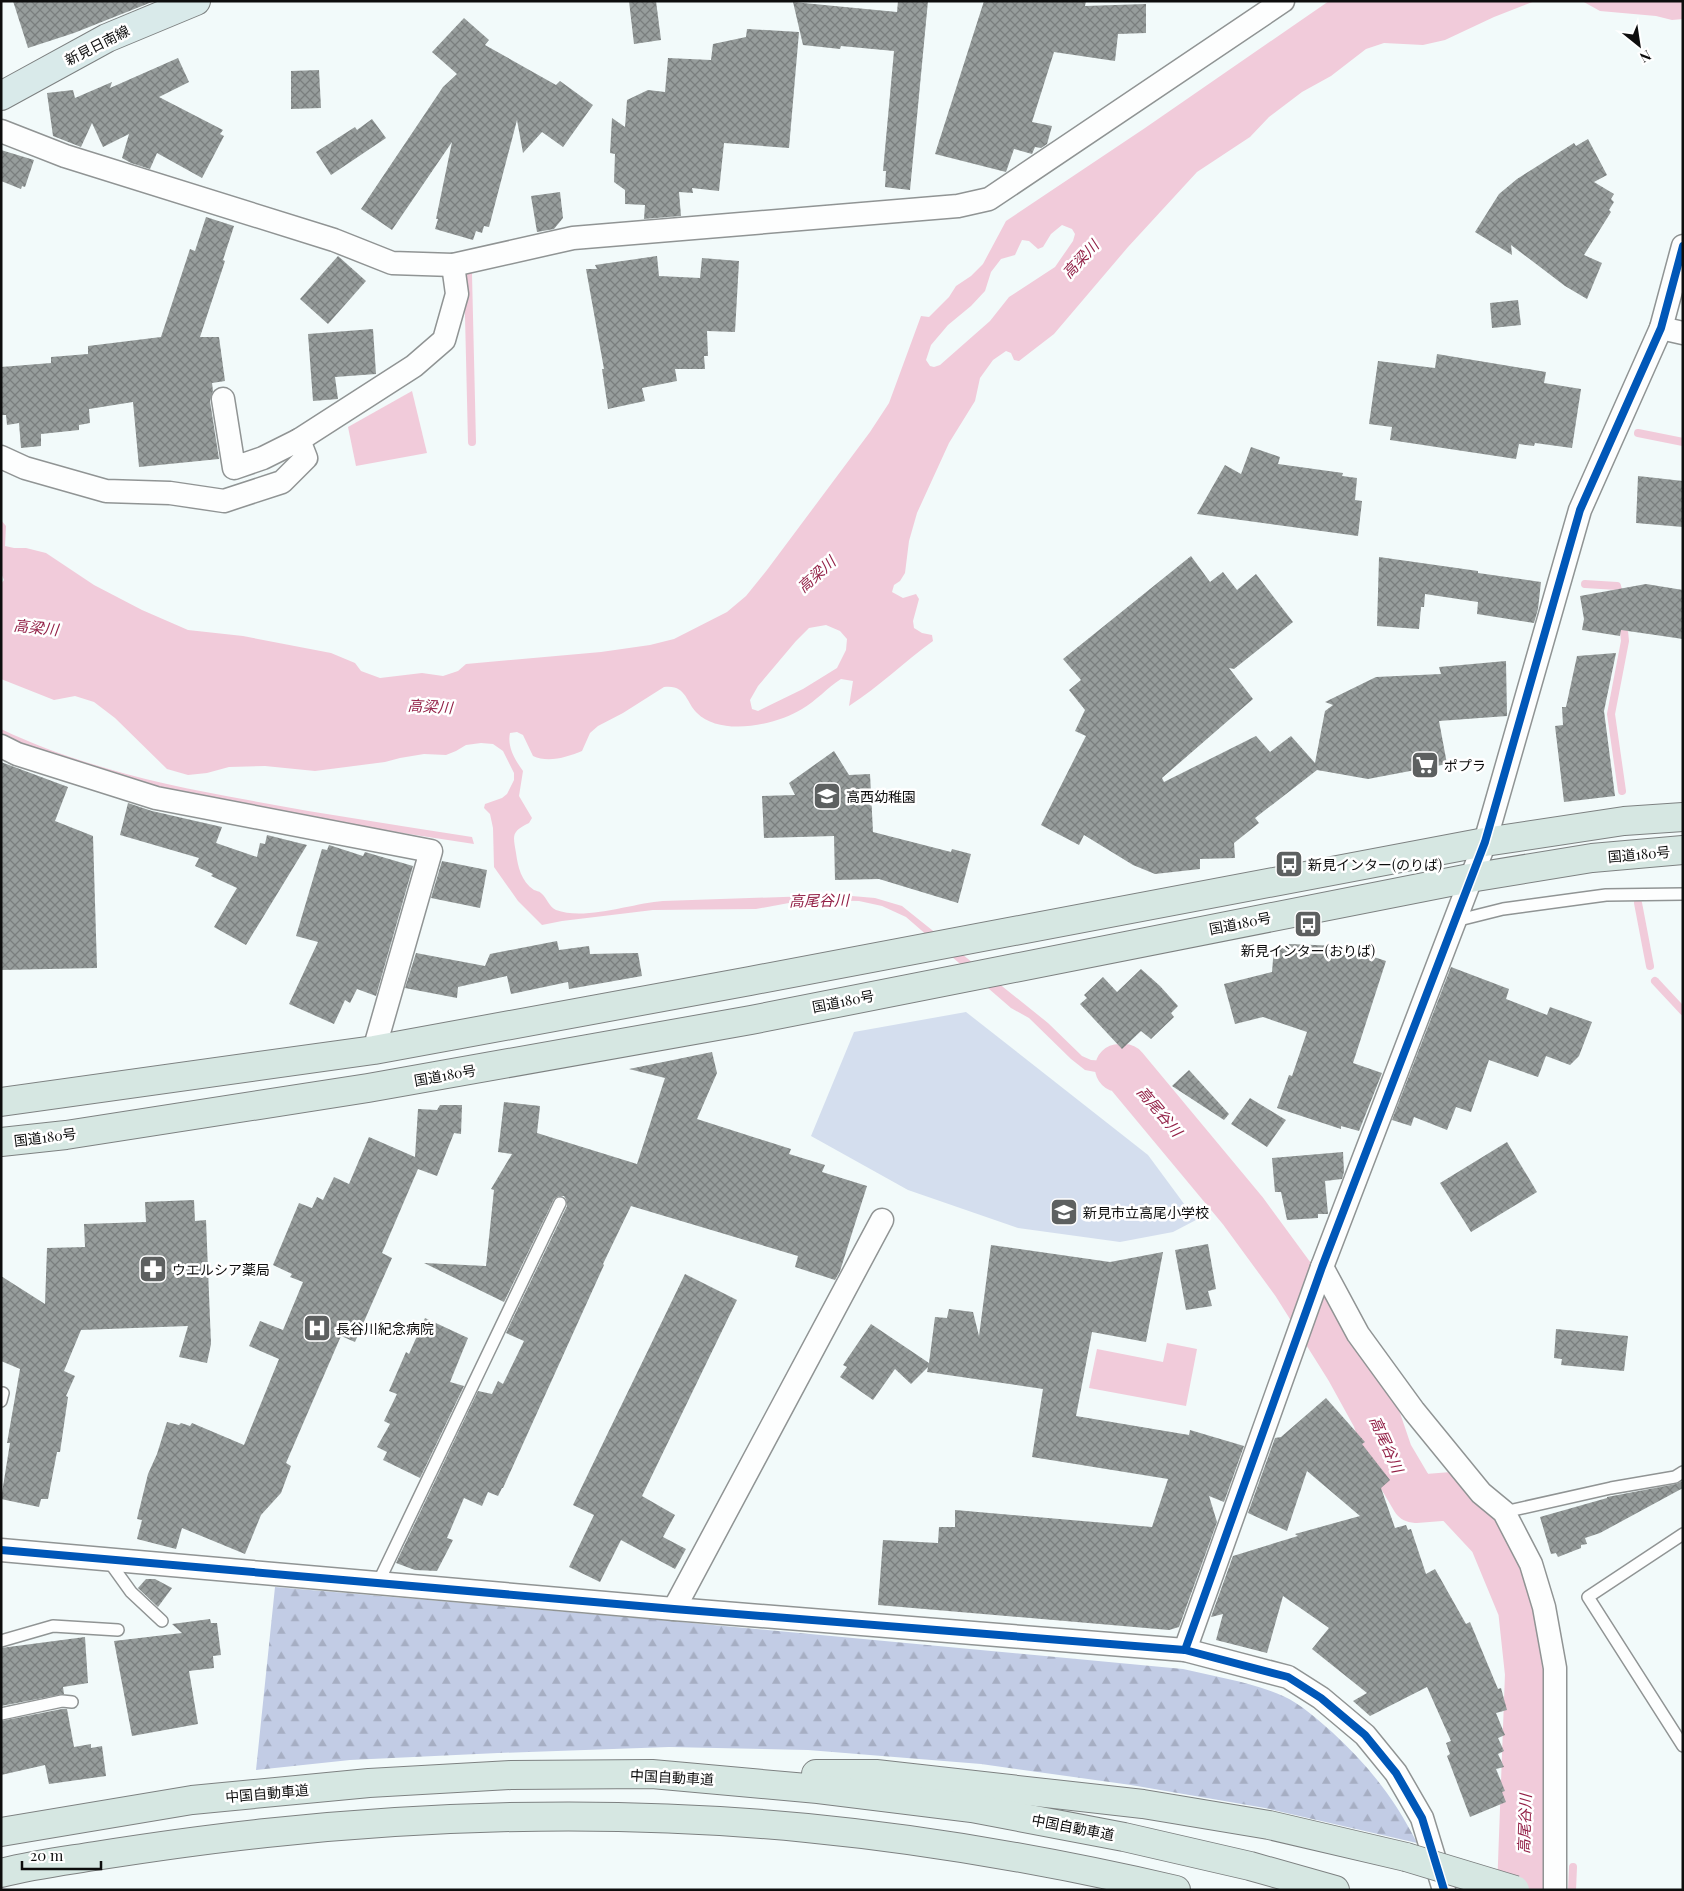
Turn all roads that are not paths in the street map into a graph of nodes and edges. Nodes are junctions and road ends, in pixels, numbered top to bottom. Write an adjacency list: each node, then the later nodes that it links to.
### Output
1 (196, 1): 3 (main road, 新見日南線)
2 (1283, 1): 6 (street)
3 (1, 96)
4 (1, 131): 6 (street)
5 (1683, 246): 7 (street)
6 (453, 264): 10 (street)
7 (1661, 328): 8 (street); 14 (street)
8 (1683, 333)
9 (223, 399): 10 (street)
10 (299, 440): 11 (street)
11 (1, 457)
12 (1, 746): 19 (street)
13 (1683, 817): 14 (highway)
14 (1485, 842): 16 (street); 19 (highway)
15 (1678, 852): 16 (highway, 国道180号)
16 (1470, 878): 18 (street); 21 (highway, 国道180号)
17 (1683, 894): 18 (lane)
18 (1453, 922): 24 (street)
19 (374, 1050): 20 (highway)
20 (1, 1102)
21 (1, 1142)
22 (560, 1203): 30 (lane)
23 (882, 1220): 31 (street)
24 (1320, 1277): 26 (street); 35 (street)
25 (1683, 1472): 26 (lane)
26 (1504, 1512): 46 (street)
27 (1683, 1534): 38 (lane)
28 (1, 1550): 29 (street)
29 (108, 1560): 30 (street); 32 (lane)
30 (378, 1583): 31 (street)
31 (674, 1609): 35 (street)
32 (162, 1621)
33 (118, 1630): 34 (lane)
34 (1, 1641)
35 (1185, 1650): 44 (street)
36 (72, 1702): 37 (lane)
37 (1, 1714)
38 (1683, 1746)
39 (652, 1774): 40 (highway, 中国自動車道); 43 (highway, 中国自動車道); 45 (highway, bridge)
40 (1, 1832)
41 (1, 1873): 42 (highway)
42 (1176, 1890)
43 (1335, 1890)
44 (1444, 1890)
45 (1515, 1890)
46 (1556, 1890)

